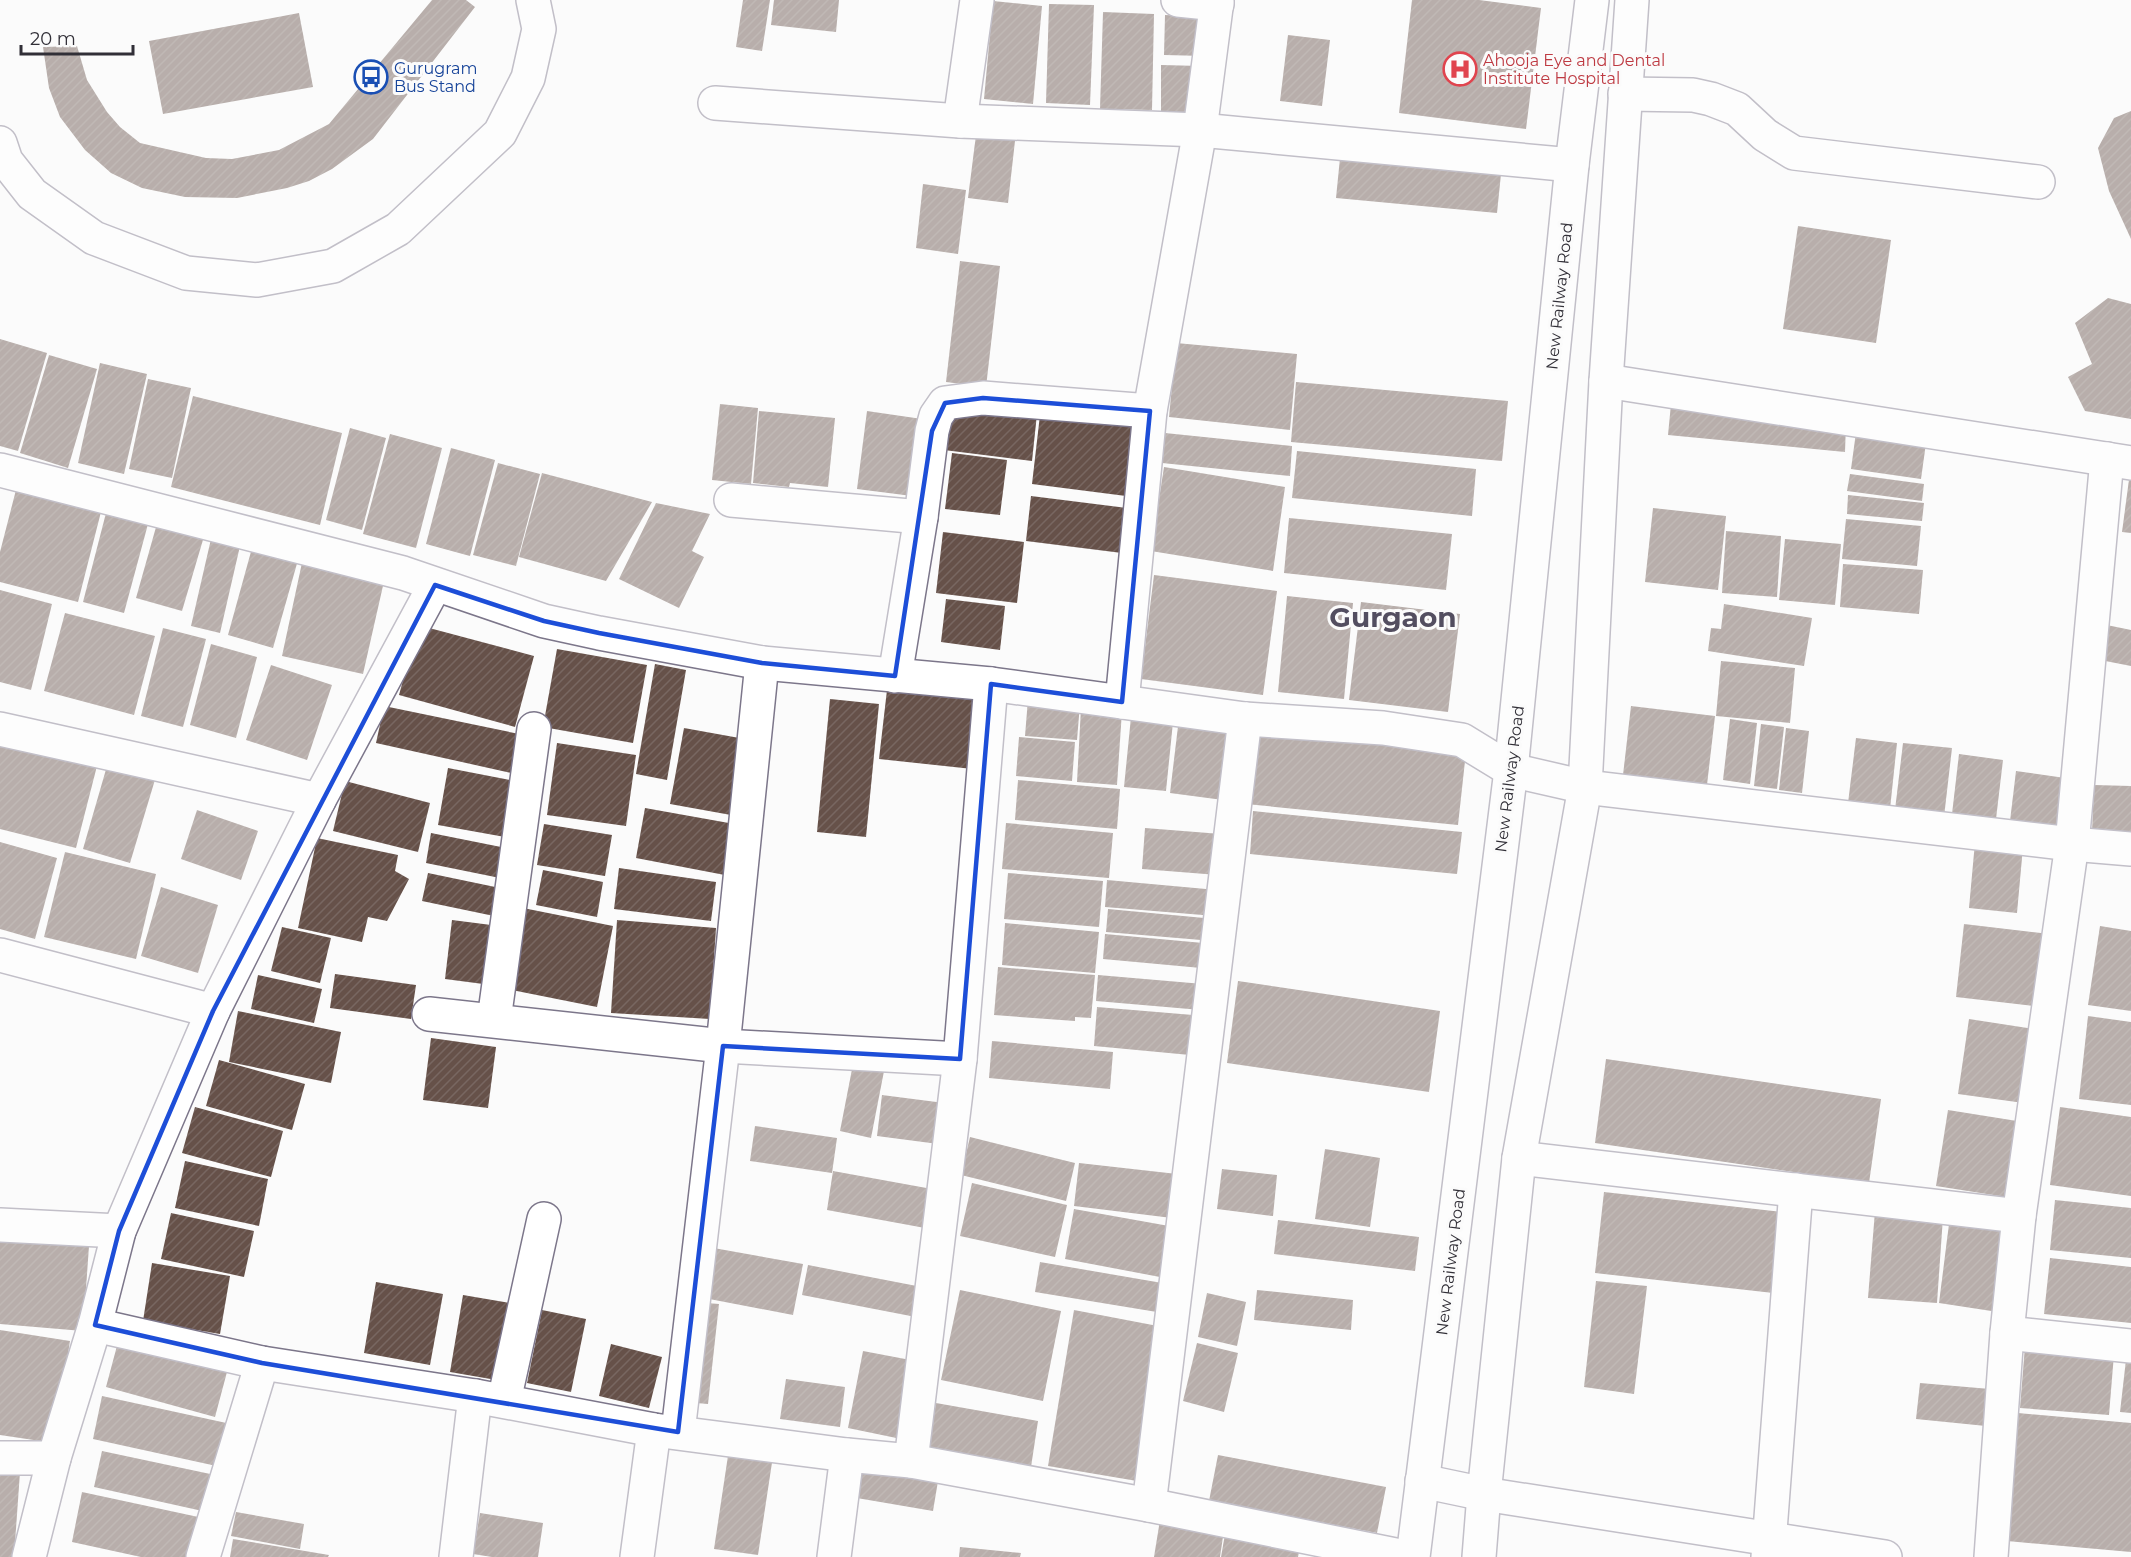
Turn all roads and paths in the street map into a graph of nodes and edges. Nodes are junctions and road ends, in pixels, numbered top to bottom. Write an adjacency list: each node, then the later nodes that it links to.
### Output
1 (533, 0): 11 (street)
2 (977, 0): 9 (street)
3 (1178, 0): 6 (street)
4 (1592, 0): 12 (street, New Railway Road)
5 (1632, 0): 7 (street)
6 (1217, 2): 10 (street)
7 (1625, 94): 13 (street); 14 (street)
8 (715, 103): 9 (street)
9 (960, 121): 10 (street)
10 (1200, 130): 12 (street); 15 (street)
11 (0, 143)
12 (1572, 165): 28 (street, New Railway Road)
13 (2038, 182)
14 (1606, 381): 16 (street); 29 (street)
15 (1150, 411): 19 (street); 24 (street)
16 (2119, 461): 31 (street)
17 (0, 470): 20 (street)
18 (731, 500): 19 (street)
19 (921, 517): 22 (street)
20 (435, 585): 21 (street); 30 (street)
21 (762, 663): 22 (street); 37 (street)
22 (895, 676): 23 (street)
23 (991, 684): 24 (street); 38 (street)
24 (1122, 702): 25 (street)
25 (1245, 719): 28 (street); 57 (street)
26 (0, 729): 30 (street)
27 (534, 729): 36 (street)
28 (1511, 770): 29 (street); 55 (street, New Railway Road)
29 (1585, 787): 31 (street); 39 (street)
30 (319, 800): 34 (street)
31 (2072, 844): 32 (street); 41 (street)
32 (2131, 849)
33 (0, 955): 34 (street)
34 (213, 1011): 44 (street)
35 (429, 1014): 36 (street)
36 (495, 1020): 37 (street)
37 (723, 1046): 38 (street); 50 (street)
38 (960, 1059): 54 (street)
39 (1519, 1158): 40 (street); 56 (street)
40 (1796, 1190): 41 (street); 58 (street)
41 (2019, 1216): 46 (street)
42 (544, 1219): 49 (street)
43 (0, 1226): 44 (street)
44 (119, 1231): 45 (street)
45 (95, 1325): 48 (street); 53 (street)
46 (2007, 1333): 47 (street); 68 (street)
47 (2131, 1346)
48 (262, 1363): 49 (street); 60 (street)
49 (490, 1398): 50 (street); 61 (street)
50 (666, 1431): 51 (street); 62 (street)
51 (847, 1455): 54 (street); 63 (street)
52 (0, 1458): 53 (street)
53 (54, 1458): 59 (street)
54 (910, 1461): 57 (street)
55 (1422, 1481): 56 (street); 65 (street, New Railway Road)
56 (1484, 1494): 58 (street); 66 (street)
57 (1149, 1505): 64 (street)
58 (1769, 1548): 67 (street)
59 (29, 1557)
60 (203, 1557)
61 (456, 1557)
62 (637, 1557)
63 (834, 1557)
64 (1405, 1557)
65 (1413, 1557)
66 (1479, 1557)
67 (1885, 1557)
68 (1992, 1557)

